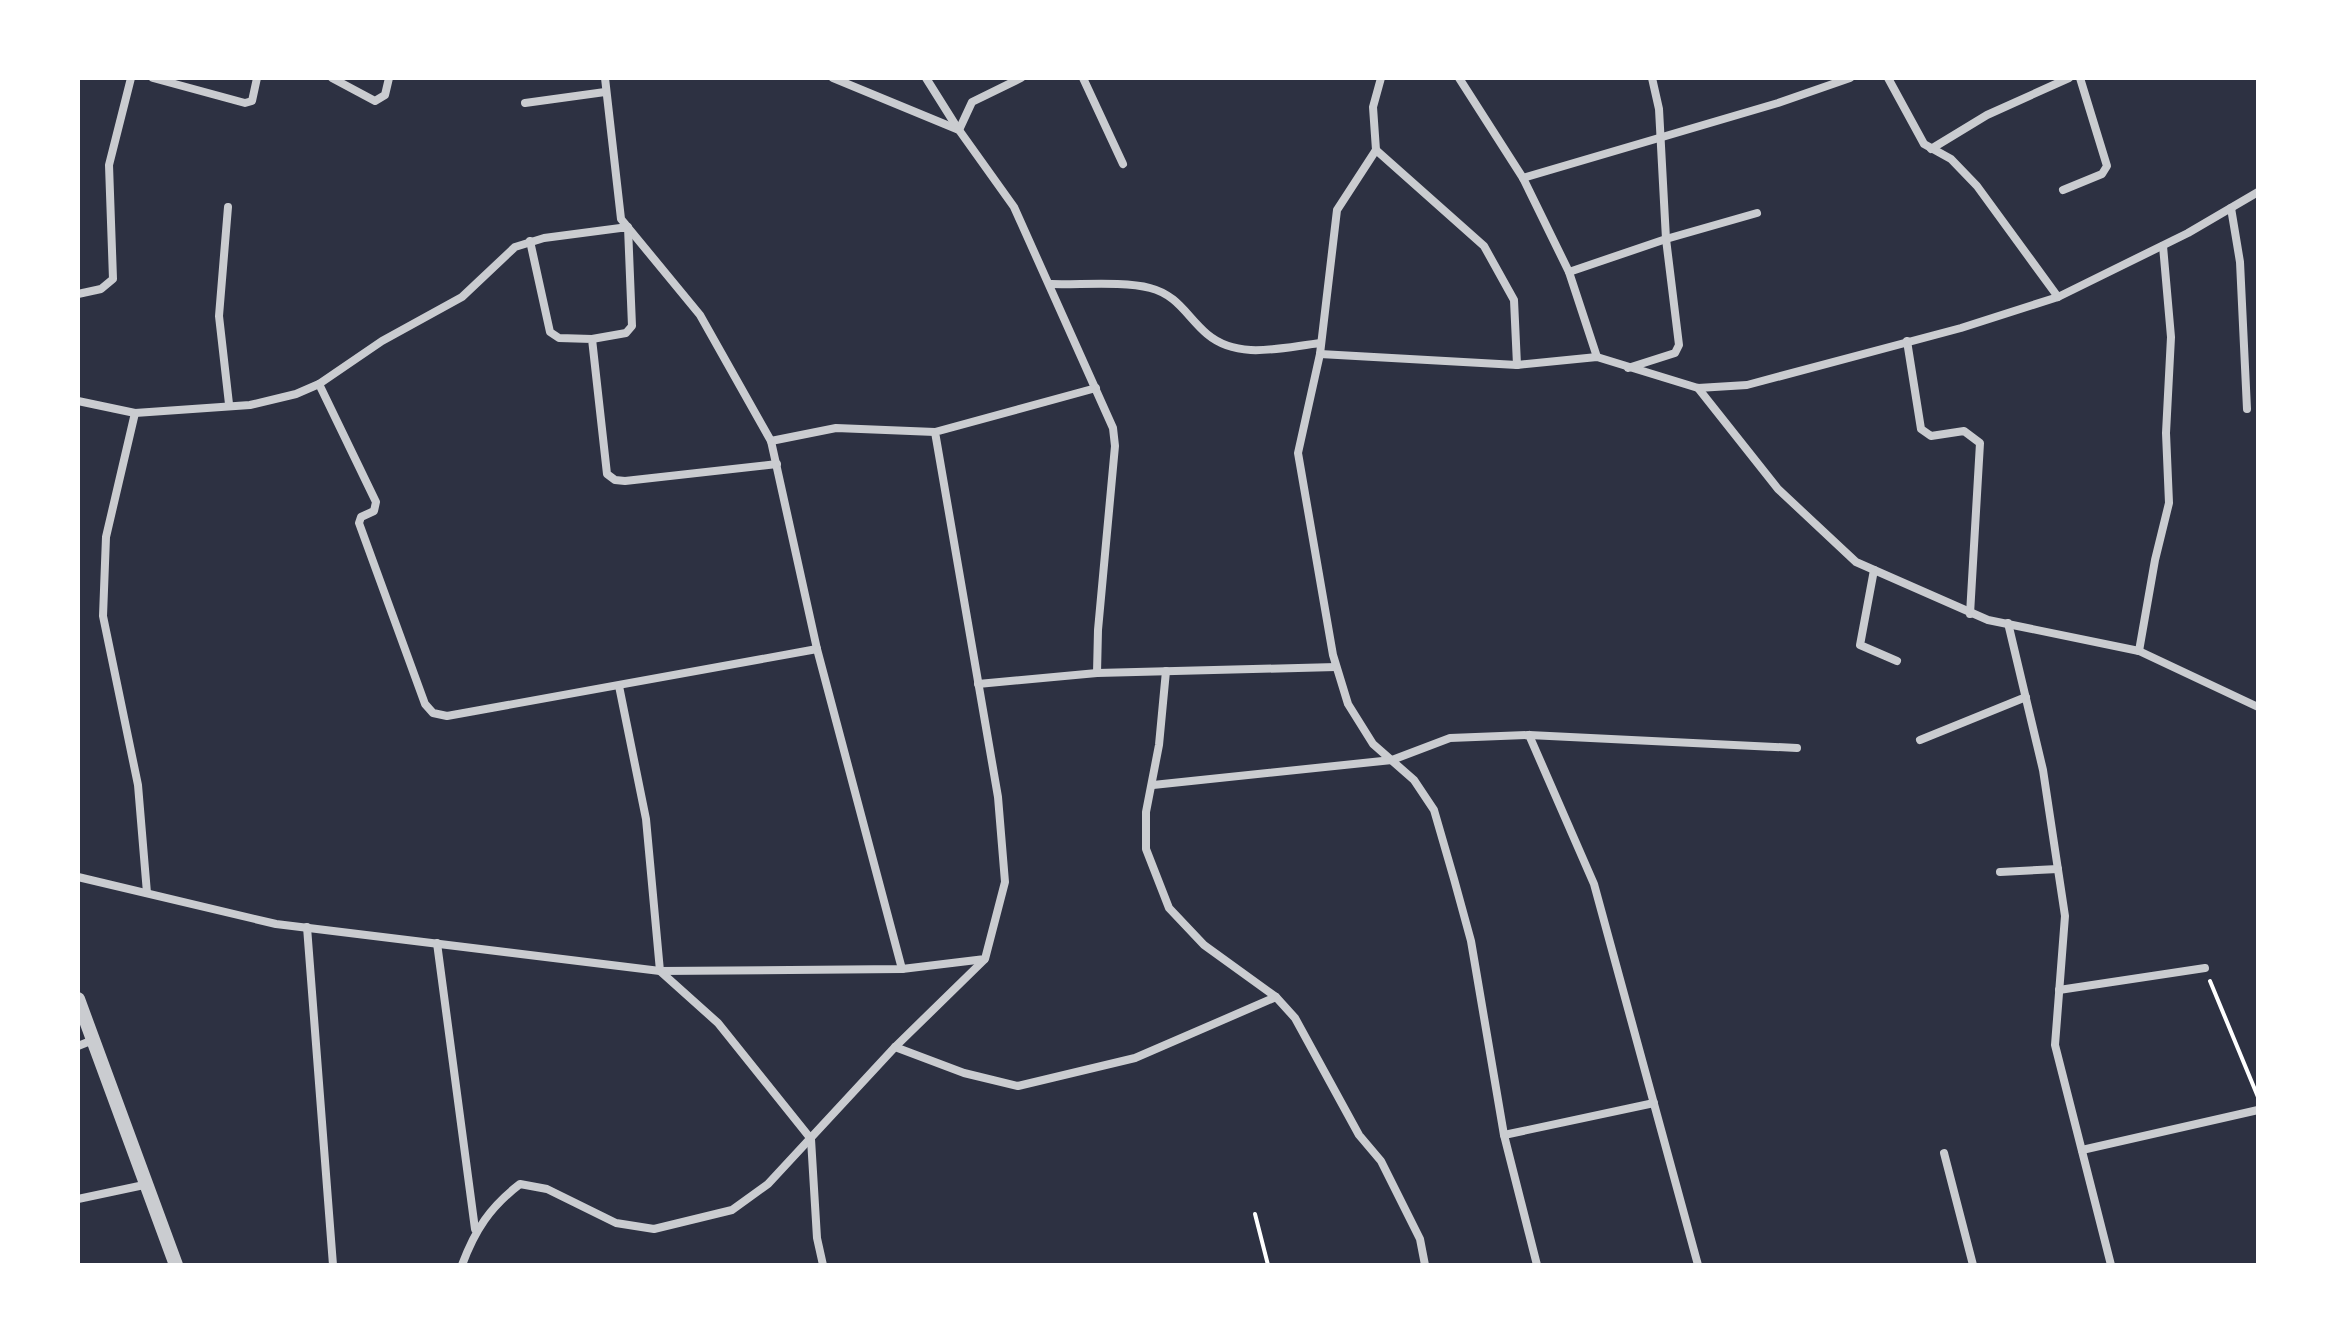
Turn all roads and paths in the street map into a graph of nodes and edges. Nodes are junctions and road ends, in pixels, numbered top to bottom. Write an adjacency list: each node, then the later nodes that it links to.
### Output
1 (131, 78): 37 (street)
2 (153, 78): 3 (street)
3 (259, 78)
4 (332, 78): 5 (street)
5 (389, 78)
6 (605, 78): 18 (street)
7 (833, 78): 20 (street)
8 (926, 78): 20 (street)
9 (1021, 78): 20 (street)
10 (1083, 78): 24 (street)
11 (1381, 78): 23 (street)
12 (1459, 78): 25 (street)
13 (1652, 78): 21 (street)
14 (1850, 78): 21 (street)
15 (1888, 78): 22 (street)
16 (2069, 78): 22 (street)
17 (2080, 78): 26 (street)
18 (605, 92): 19 (street); 31 (street)
19 (525, 103)
20 (959, 130): 36 (street)
21 (1660, 135): 25 (street); 32 (street)
22 (1931, 149): 38 (street)
23 (1376, 150): 41 (street); 44 (street)
24 (1123, 164)
25 (1523, 178): 35 (street)
26 (2063, 190)
27 (2258, 192): 29 (street)
28 (228, 207): 50 (street)
29 (2231, 208): 34 (street); 51 (street)
30 (1757, 213): 32 (street)
31 (628, 227): 33 (street); 39 (street); 54 (street)
32 (1666, 239): 35 (street); 45 (street)
33 (530, 241): 39 (street); 46 (street)
34 (2163, 246): 38 (street); 60 (street)
35 (1569, 272): 43 (street)
36 (1051, 284): 41 (street); 47 (street)
37 (78, 294)
38 (2058, 297): 40 (street)
39 (592, 339): 55 (street)
40 (1907, 341): 48 (street); 57 (street)
41 (1321, 343): 42 (street)
42 (1320, 354): 44 (street); 62 (street)
43 (1597, 357): 44 (street); 45 (street)
44 (1517, 365)
45 (1628, 368): 48 (street)
46 (319, 384): 50 (street); 66 (street)
47 (1096, 388): 53 (street); 64 (street)
48 (1698, 388): 56 (street)
49 (78, 401): 52 (street)
50 (229, 404): 52 (street)
51 (2247, 409)
52 (135, 413): 77 (street)
53 (935, 432): 54 (street); 65 (street)
54 (771, 441): 55 (street)
55 (777, 464): 59 (street)
56 (1874, 570): 57 (street); 61 (street)
57 (1970, 614): 58 (street)
58 (2008, 623): 60 (street); 67 (street)
59 (817, 649): 66 (street); 82 (street)
60 (2139, 651): 68 (street)
61 (1897, 661)
62 (1336, 667): 63 (street); 72 (street)
63 (1166, 671): 64 (street); 73 (street)
64 (1097, 673): 65 (street)
65 (978, 684): 80 (street)
66 (619, 686): 83 (street)
67 (2026, 697): 70 (street); 74 (street)
68 (2258, 707)
69 (1529, 735): 71 (street); 72 (street); 91 (street)
70 (1920, 740)
71 (1797, 748)
72 (1392, 760): 73 (street); 93 (street)
73 (1153, 785): 85 (street)
74 (2058, 869): 75 (street); 84 (street)
75 (2000, 872)
76 (78, 877): 77 (street)
77 (147, 893): 78 (street)
78 (307, 927): 79 (street); 102 (street)
79 (437, 943): 83 (street); 100 (street)
80 (985, 959): 82 (street); 89 (street)
81 (2205, 968): 84 (street); 90 (path)
82 (902, 969): 83 (street)
83 (660, 971): 94 (street)
84 (2059, 990): 95 (street)
85 (1276, 997): 89 (street); 106 (street)
86 (78, 999): 87 (street)
87 (93, 1040): 88 (street); 97 (street)
88 (78, 1046)
89 (895, 1047): 94 (street)
90 (2258, 1097)
91 (1654, 1103): 93 (street); 108 (street)
92 (2258, 1110): 95 (street)
93 (1504, 1135): 107 (street)
94 (811, 1139): 100 (street); 104 (street)
95 (2082, 1150): 110 (street)
96 (1944, 1153): 109 (street)
97 (144, 1185): 98 (street); 101 (street)
98 (78, 1199)
99 (1255, 1214): 105 (path)
100 (475, 1229): 103 (street)
101 (176, 1265)
102 (333, 1265)
103 (462, 1265)
104 (823, 1265)
105 (1268, 1265)
106 (1425, 1265)
107 (1537, 1265)
108 (1698, 1265)
109 (1973, 1265)
110 (2111, 1265)

